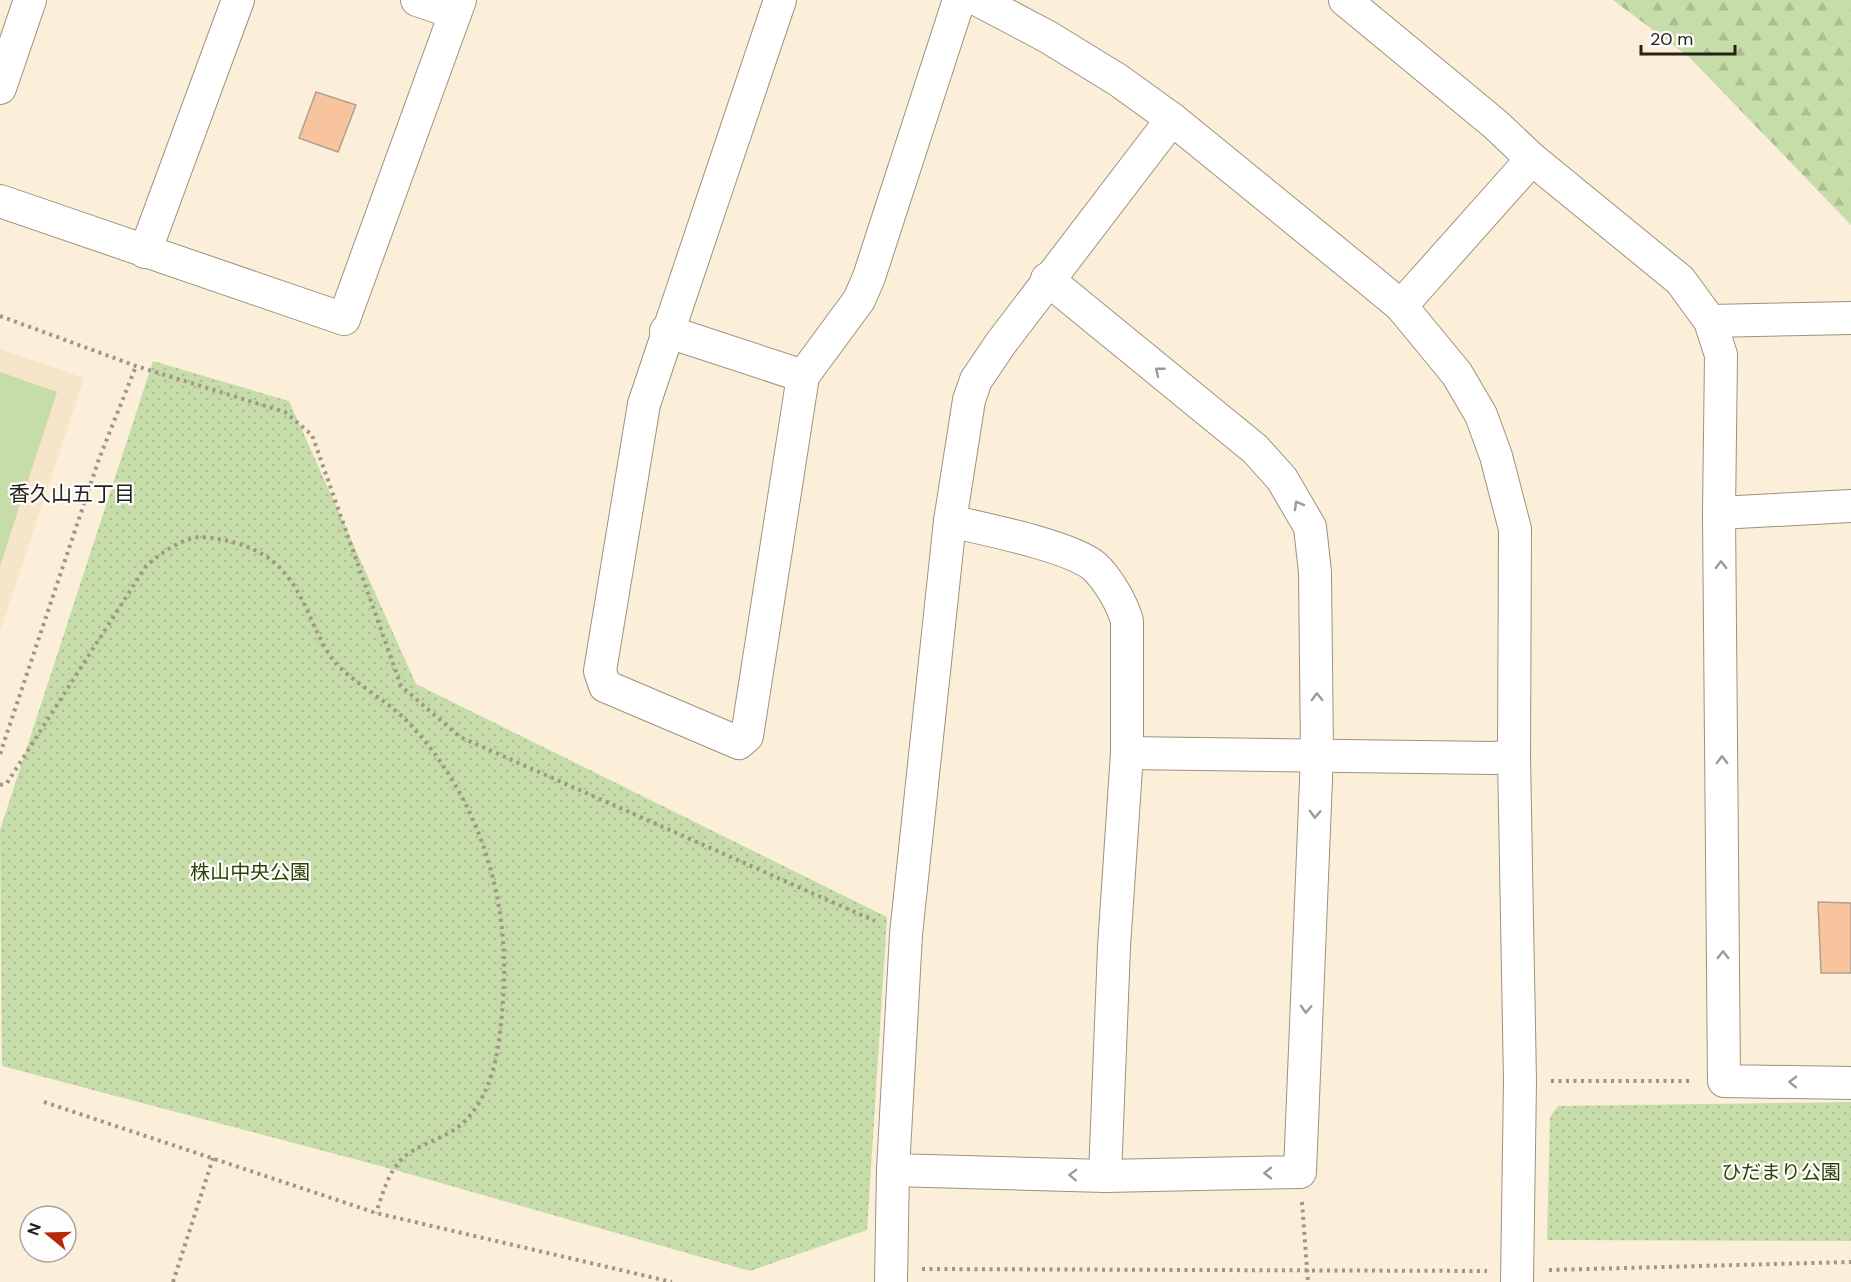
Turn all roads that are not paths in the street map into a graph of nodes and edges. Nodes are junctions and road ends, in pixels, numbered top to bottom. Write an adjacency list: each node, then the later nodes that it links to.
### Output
1 (30, 0): 9 (street)
2 (238, 0): 13 (street)
3 (417, 0): 8 (street)
4 (780, 0): 18 (street)
5 (959, 0): 19 (street)
6 (978, 0): 10 (street)
7 (1345, 0): 11 (street)
8 (458, 6): 13 (street)
9 (0, 88)
10 (1172, 119): 14 (street); 15 (street)
11 (1532, 159): 15 (street); 17 (street)
12 (0, 201): 13 (street)
13 (145, 252)
14 (1047, 279): 22 (street); 24 (street, one-way to 14)
15 (1401, 306): 25 (street)
16 (1851, 318): 17 (street)
17 (1710, 321): 21 (street)
18 (666, 331): 19 (street); 19 (street)
19 (803, 376)
20 (1851, 506): 21 (street)
21 (1719, 513): 26 (street, one-way to 21)
22 (950, 521): 23 (street); 27 (street)
23 (1127, 753): 24 (street); 28 (street)
24 (1317, 755): 25 (street); 28 (street, one-way to 28)
25 (1514, 756): 30 (street)
26 (1851, 1083)
27 (893, 1170): 28 (street, one-way to 27); 29 (street)
28 (1105, 1176)
29 (891, 1276)
30 (1517, 1277)

